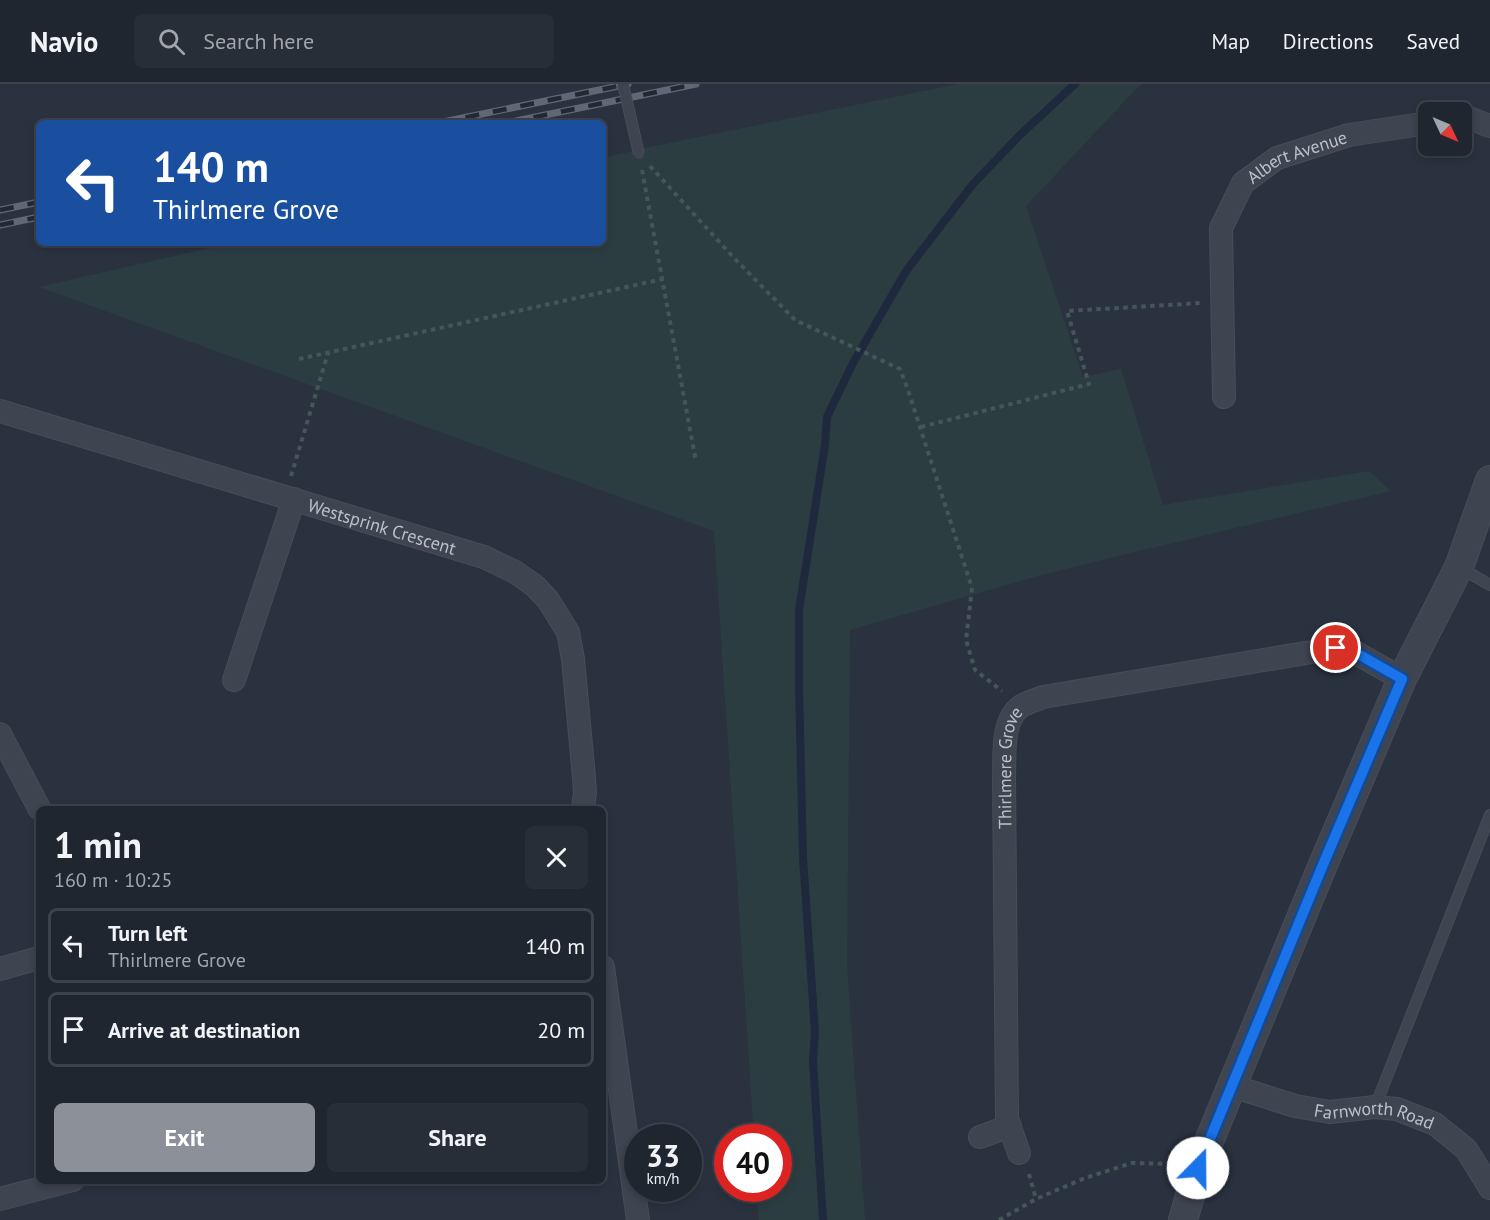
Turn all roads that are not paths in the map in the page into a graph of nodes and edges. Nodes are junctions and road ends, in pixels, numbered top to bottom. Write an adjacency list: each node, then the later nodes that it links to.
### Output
1 (623, 84): 5 (lane, bridge)
2 (1472, 119): 4 (street)
3 (1418, 125): 6 (street, Albert Avenue)
4 (1490, 126)
5 (639, 154)
6 (1224, 397)
7 (0, 411): 9 (street, Westsprink Crescent)
8 (1490, 480): 10 (street)
9 (289, 491): 13 (street); 16 (street, Westsprink Crescent)
10 (1459, 567): 11 (lane); 12 (street)
11 (1490, 585)
12 (1402, 679): 22 (street); 24 (street, Thirlmere Grove)
13 (234, 680)
14 (0, 734): 15 (street)
15 (38, 806)
16 (583, 806)
17 (1490, 815): 23 (lane)
18 (36, 959): 19 (street)
19 (0, 969)
20 (606, 1013): 21 (street)
21 (608, 1043): 30 (street)
22 (1232, 1086): 23 (street, Farnworth Road); 31 (street)
23 (1375, 1107): 28 (street, Farnworth Road)
24 (1010, 1126): 25 (street); 26 (street, Thirlmere Grove)
25 (980, 1137)
26 (1019, 1153)
27 (58, 1184): 29 (street)
28 (1490, 1188)
29 (0, 1199)
30 (638, 1220)
31 (1183, 1220)

